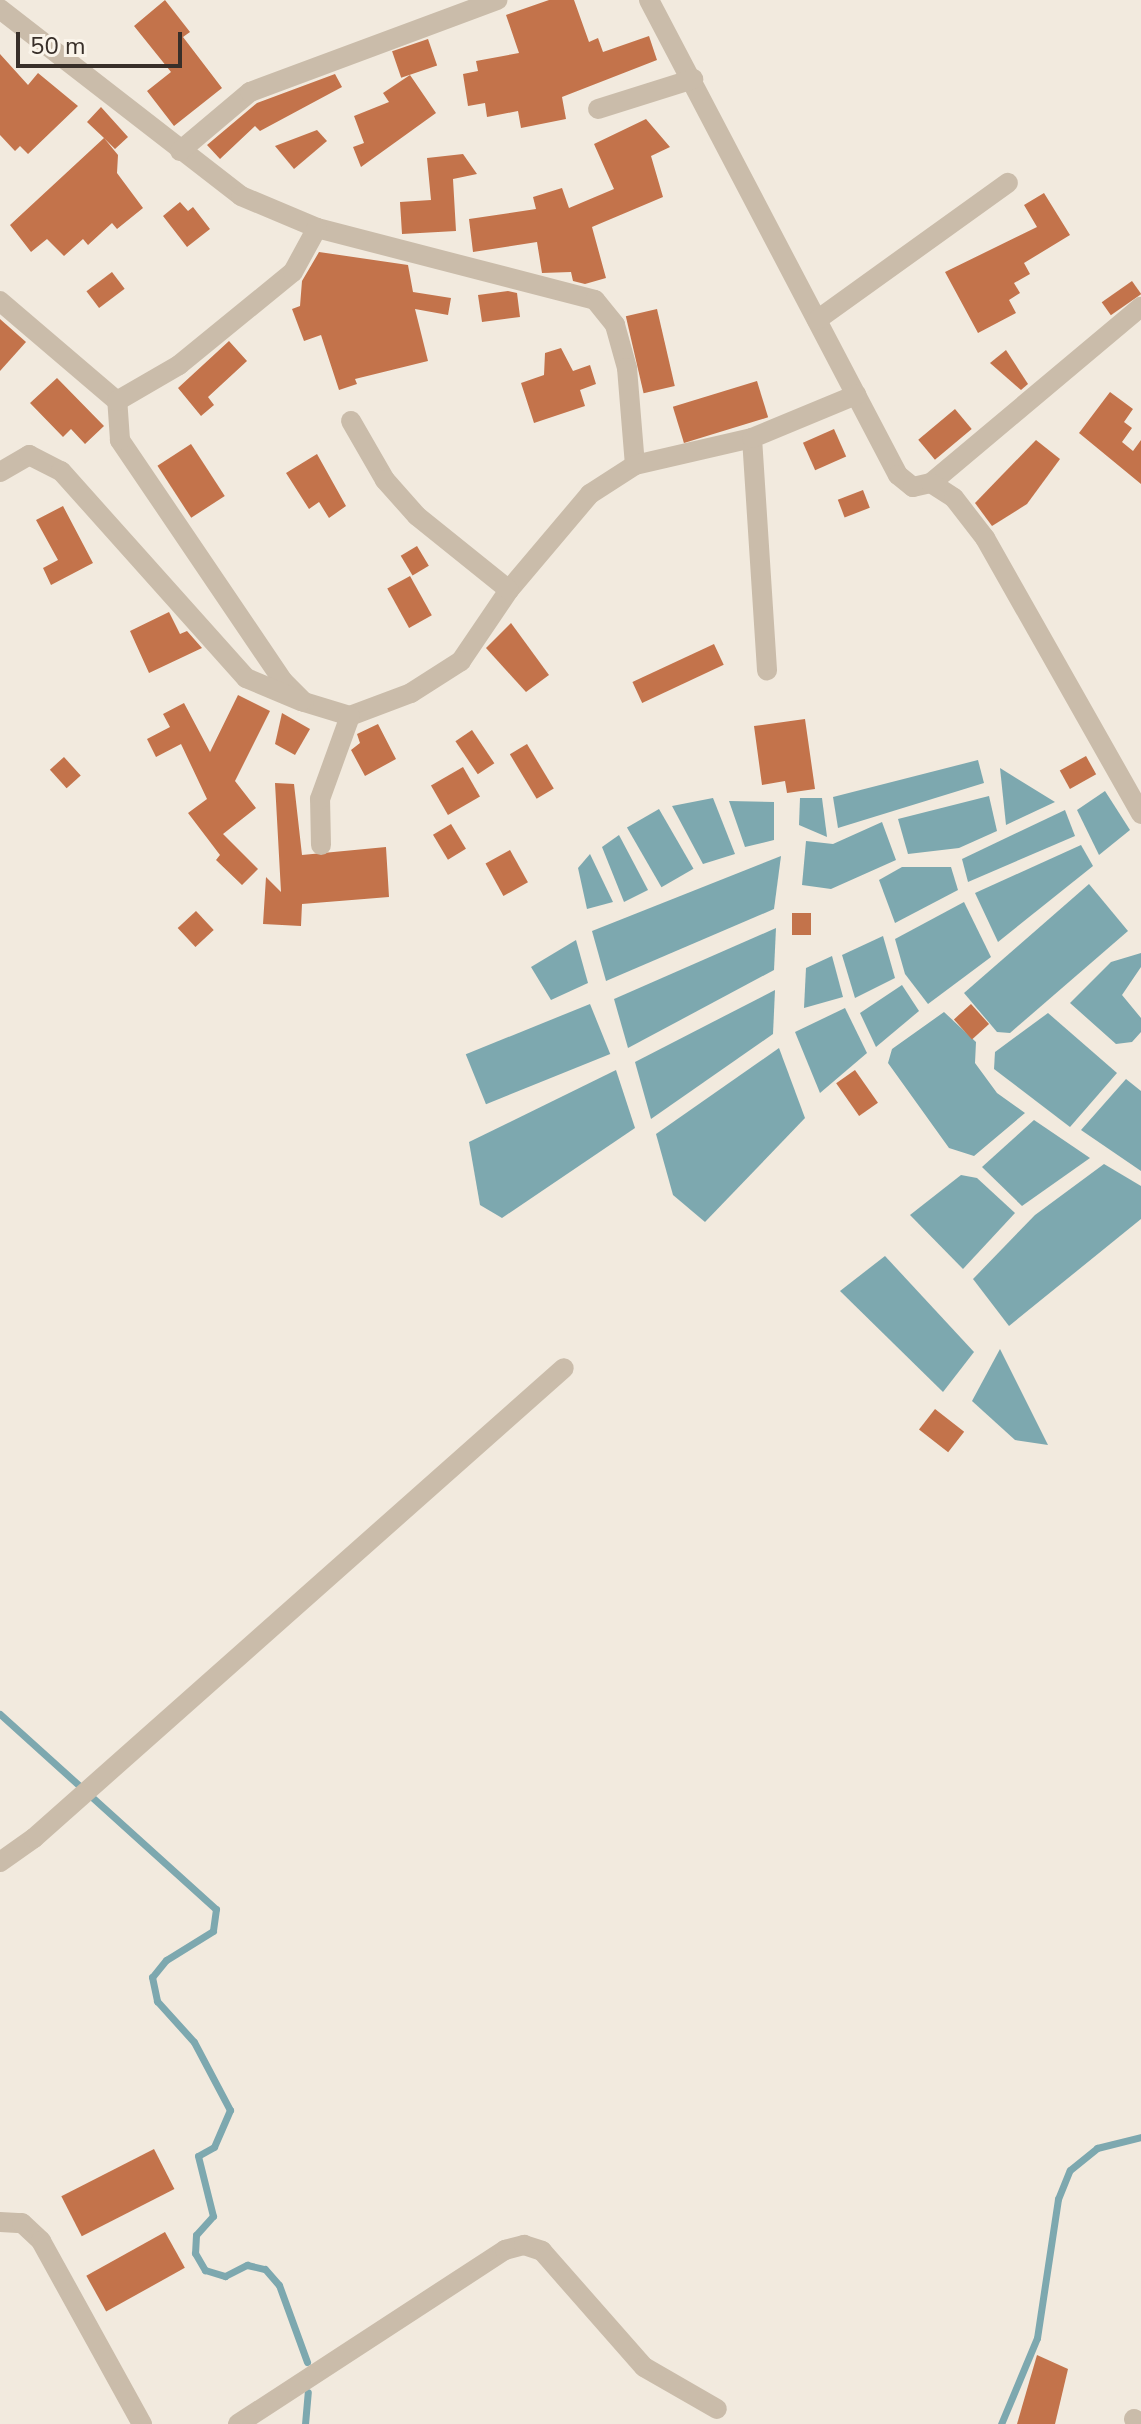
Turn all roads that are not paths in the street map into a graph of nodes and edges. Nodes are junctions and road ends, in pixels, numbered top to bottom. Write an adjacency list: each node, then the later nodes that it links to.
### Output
1 (497, 0): 6 (street)
2 (649, 0): 4 (street)
3 (0, 9): 6 (street)
4 (693, 79): 5 (street); 11 (street)
5 (598, 109)
6 (180, 151): 8 (street)
7 (1008, 183): 11 (street)
8 (317, 228): 13 (street); 16 (street)
9 (0, 301): 13 (street)
10 (1141, 307): 18 (street)
11 (817, 320): 12 (street)
12 (856, 395): 15 (street); 18 (street)
13 (117, 401): 21 (street)
14 (351, 421): 19 (street)
15 (752, 438): 16 (street); 20 (street)
16 (635, 465): 19 (street)
17 (0, 472): 21 (street)
18 (931, 483): 23 (street)
19 (509, 590): 22 (street)
20 (767, 671)
21 (304, 702): 22 (street)
22 (350, 716): 24 (street)
23 (1141, 814)
24 (321, 845)
25 (564, 1368): 26 (street)
26 (0, 1862)
27 (0, 2222): 29 (street)
28 (717, 2409): 30 (street)
29 (142, 2424)
30 (238, 2424)

